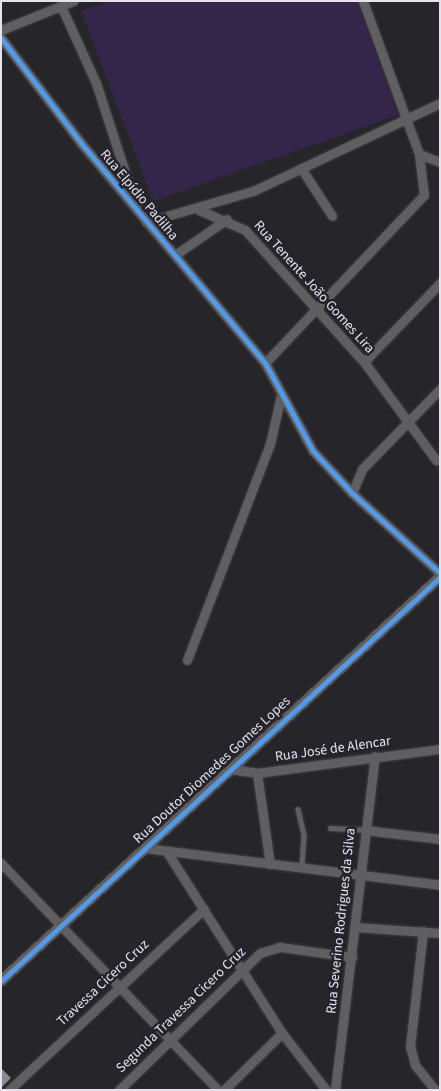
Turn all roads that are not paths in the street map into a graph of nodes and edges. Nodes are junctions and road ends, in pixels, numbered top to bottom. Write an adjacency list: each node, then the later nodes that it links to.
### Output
1 (73, 1): 3 (street)
2 (363, 1): 7 (street)
3 (61, 6): 4 (street); 12 (street)
4 (1, 30)
5 (1, 38): 12 (street, Rua Elpídio Padilha)
6 (440, 104): 7 (street)
7 (408, 120): 8 (street); 10 (street)
8 (420, 154): 9 (street); 18 (street)
9 (440, 162)
10 (301, 168): 11 (street); 13 (street)
11 (199, 210): 14 (street, Rua Tenente João Gomes Lira); 15 (street)
12 (137, 211): 15 (street, Rua Elpídio Padilha)
13 (332, 216)
14 (227, 219): 16 (street); 18 (street, Rua Tenente João Gomes Lira)
15 (146, 222): 16 (street, Rua Elpídio Padilha)
16 (175, 255): 20 (street, Rua Elpídio Padilha)
17 (440, 283): 19 (street)
18 (318, 309): 19 (street, Rua Tenente João Gomes Lira); 20 (street)
19 (364, 362): 23 (street, Rua Tenente João Gomes Lira)
20 (265, 363): 22 (street, Rua Elpídio Padilha)
21 (440, 389): 23 (street)
22 (281, 395): 25 (street, Rua Elpídio Padilha); 28 (street)
23 (405, 423): 24 (street, Rua Tenente João Gomes Lira); 25 (street)
24 (436, 460)
25 (352, 493): 26 (street, Rua Elpídio Padilha)
26 (440, 573)
27 (440, 577): 31 (street, Rua Doutor Diomedes Gomes Lopes)
28 (187, 660)
29 (440, 749): 30 (street, Rua José de Alencar)
30 (375, 756): 32 (street, Rua José de Alencar); 35 (street, Rua Severino Rodrigues da Silva)
31 (230, 769): 32 (street, Rua José de Alencar); 37 (street, Rua Doutor Diomedes Gomes Lopes)
32 (257, 773): 40 (street)
33 (298, 809): 41 (lane)
34 (330, 828): 35 (lane)
35 (365, 830): 36 (street); 42 (street, Rua Severino Rodrigues da Silva)
36 (440, 839)
37 (145, 848): 38 (street); 45 (street, Rua Doutor Diomedes Gomes Lopes)
38 (167, 852): 40 (street); 44 (street)
39 (1, 862): 45 (street)
40 (270, 864): 41 (street)
41 (302, 868): 42 (street)
42 (359, 877): 43 (street); 46 (street, Rua Severino Rodrigues da Silva)
43 (440, 885)
44 (204, 909): 50 (street); 52 (street, Travessa Cicero Cruz)
45 (64, 925): 51 (street, Rua Doutor Diomedes Gomes Lopes); 52 (street)
46 (355, 927): 47 (street); 49 (street, Rua Severino Rodrigues da Silva)
47 (423, 932): 48 (street); 61 (street)
48 (440, 933)
49 (352, 957): 50 (street, Segunda Travessa Cicero Cruz); 60 (street, Rua Severino Rodrigues da Silva)
50 (241, 969): 53 (street); 54 (street, Segunda Travessa Cicero Cruz)
51 (1, 981)
52 (121, 986): 54 (street); 55 (street, Travessa Cicero Cruz)
53 (282, 1034): 58 (street); 59 (street)
54 (171, 1040): 56 (street, Segunda Travessa Cicero Cruz); 57 (street)
55 (9, 1090)
56 (119, 1090)
57 (218, 1090)
58 (224, 1090)
59 (326, 1090)
60 (335, 1090)
61 (435, 1090)

